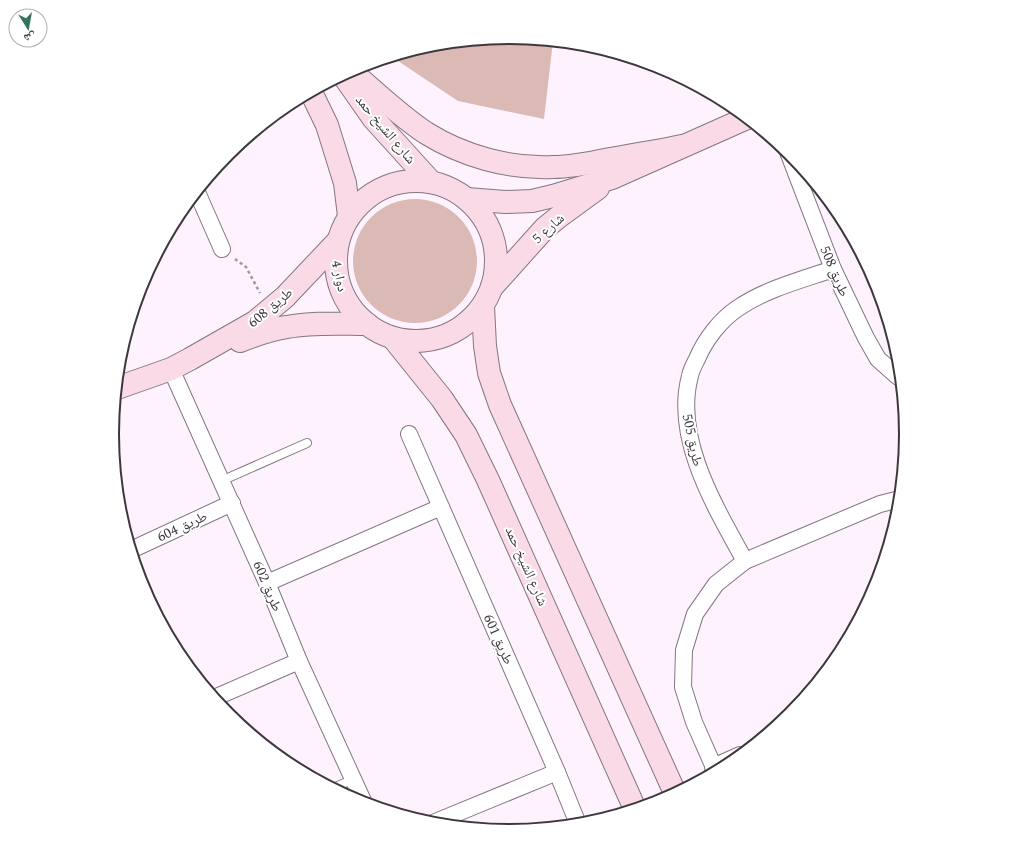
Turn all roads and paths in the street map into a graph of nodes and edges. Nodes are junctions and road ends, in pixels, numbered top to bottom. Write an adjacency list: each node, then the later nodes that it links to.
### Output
1 (357, 75): 5 (main road)
2 (346, 80): 8 (main road, شارع الشيخ حمد)
3 (313, 97): 11 (main road)
4 (740, 121): 5 (main road, شارع 5)
5 (682, 146): 7 (main road, شارع 5)
6 (794, 168): 14 (street, طريق 508)
7 (612, 178): 10 (main road, شارع 5); 15 (main road, شارع 5)
8 (431, 182): 10 (main road, دوار 4); 11 (main road, دوار 4)
9 (199, 198): 13 (street)
10 (467, 199): 15 (main road, دوار 4)
11 (349, 216): 12 (main road, دوار 4)
12 (338, 241): 16 (main road, طريق 608); 17 (main road, دوار 4)
13 (222, 249): 16 (path)
14 (833, 269): 21 (street, طريق 508); 30 (street, طريق 505)
15 (487, 296): 18 (main road, دوار 4); 38 (main road)
16 (268, 311): 19 (main road, طريق 608)
17 (367, 324): 18 (main road, دوار 4); 19 (main road, طريق 608)
18 (393, 338): 40 (main road, شارع الشيخ حمد)
19 (190, 359): 20 (main road, طريق 608)
20 (171, 369): 22 (main road, طريق 608); 25 (street, طريق 602)
21 (895, 374)
22 (122, 386)
23 (409, 434): 28 (street, طريق 601)
24 (307, 443): 25 (lane)
25 (221, 481): 27 (street, طريق 602)
26 (894, 501): 30 (street)
27 (232, 503): 29 (street, طريق 604); 31 (street, طريق 602)
28 (441, 507): 31 (street); 35 (street, طريق 601)
29 (136, 548)
30 (745, 560): 34 (street)
31 (267, 583): 32 (street, طريق 602)
32 (298, 661): 33 (street); 36 (street, طريق 602)
33 (220, 695)
34 (714, 766)
35 (558, 772): 41 (street, طريق 601); 42 (street)
36 (354, 780): 37 (lane); 39 (street, طريق 602)
37 (340, 785)
38 (673, 788)
39 (360, 794)
40 (633, 803)
41 (576, 818)
42 (445, 819)

